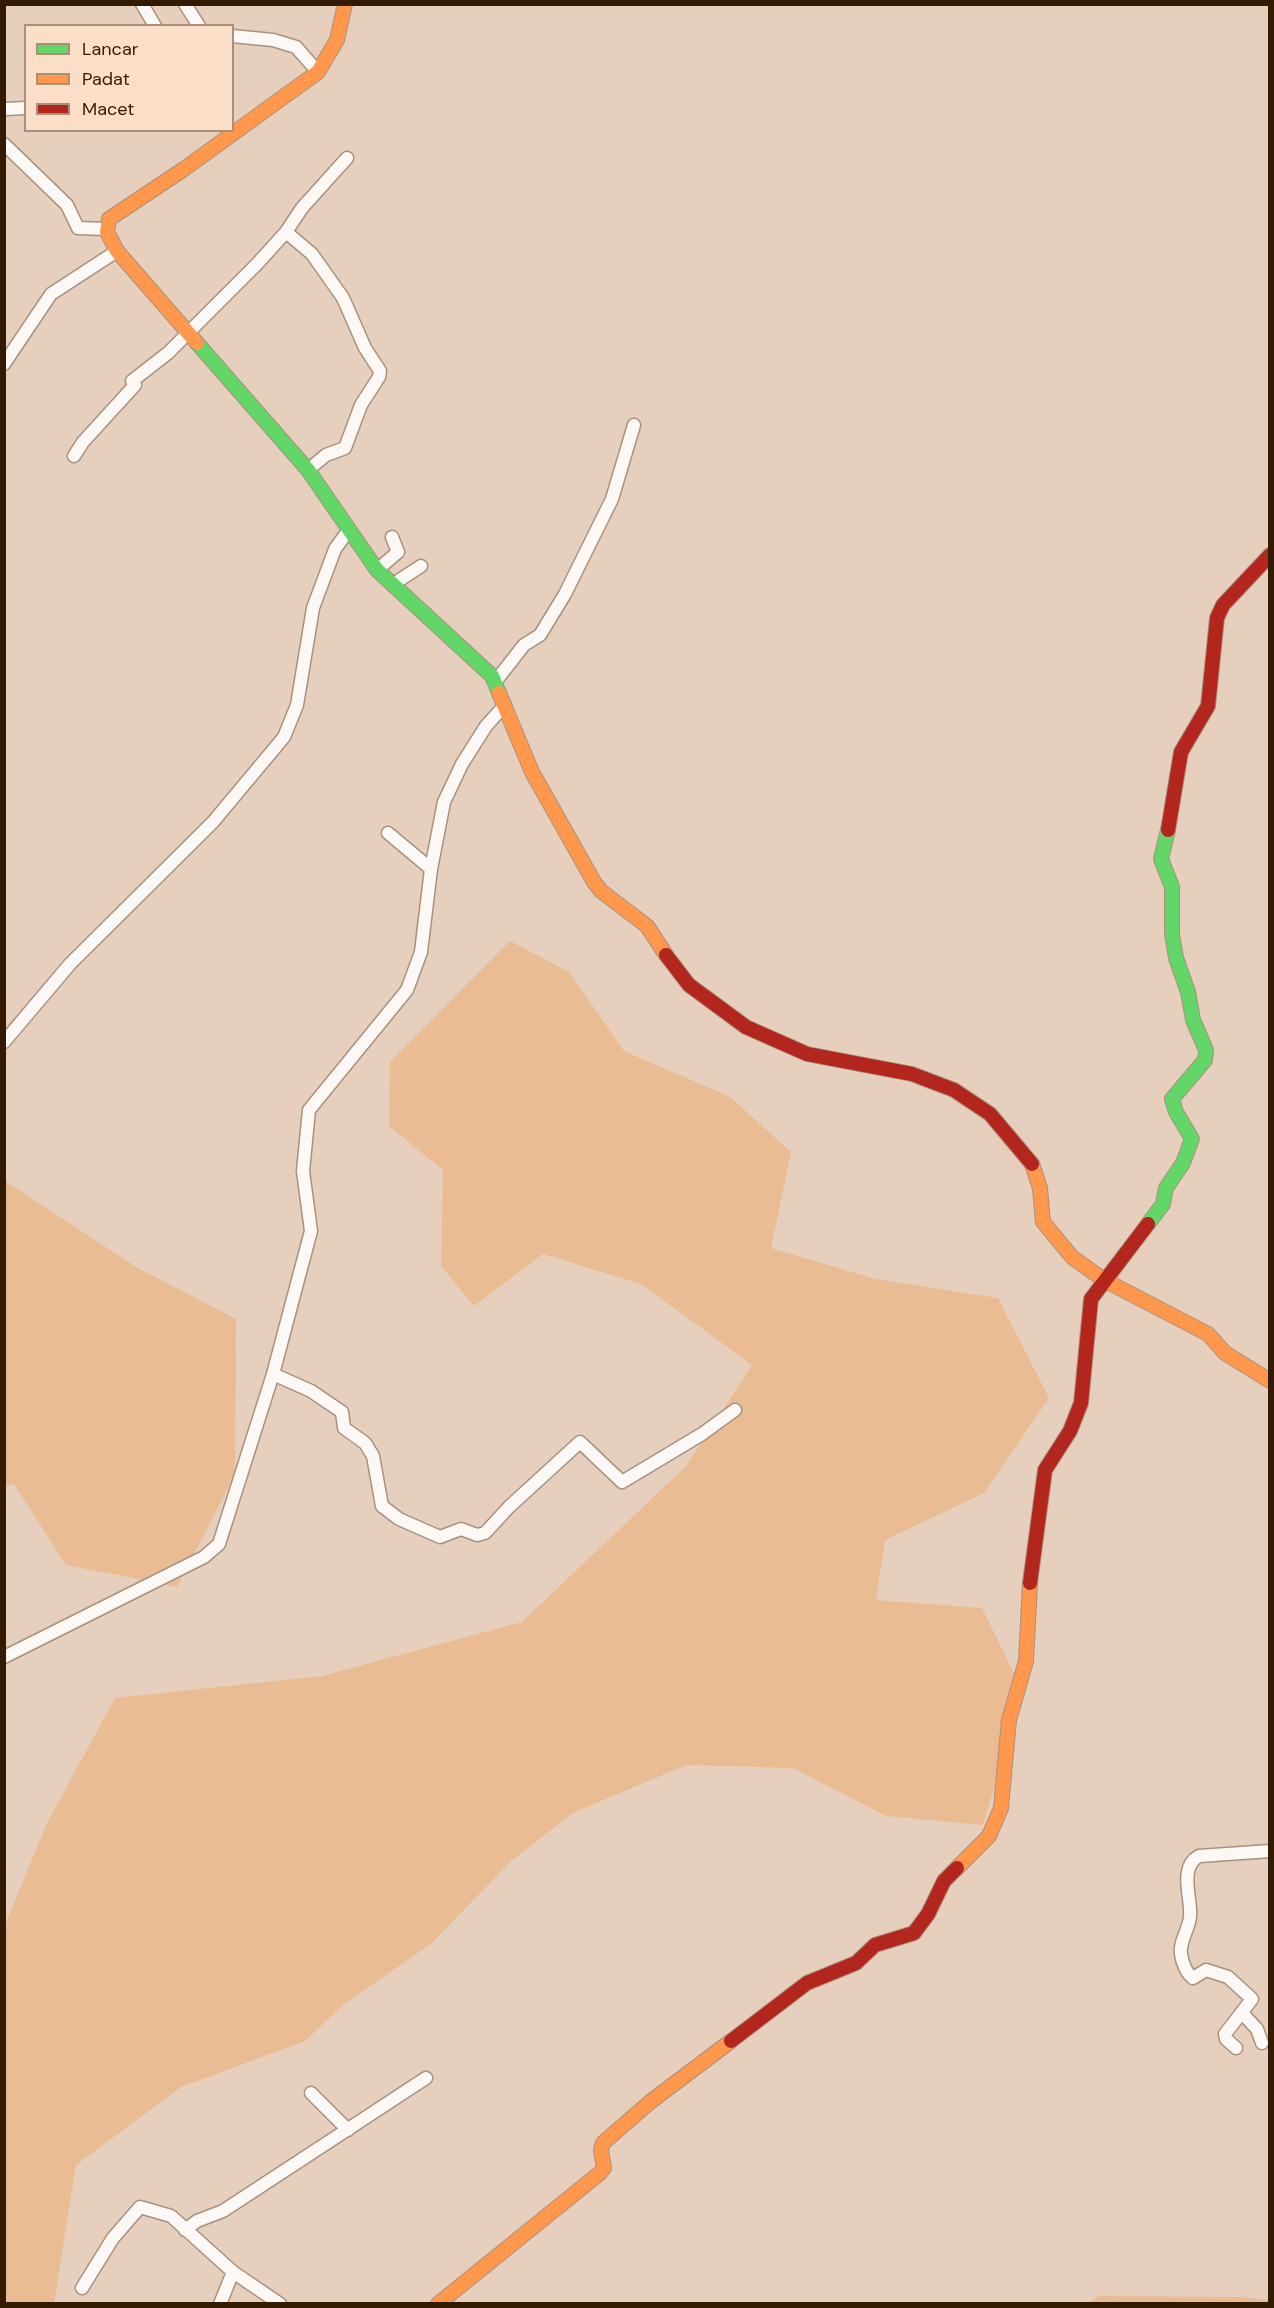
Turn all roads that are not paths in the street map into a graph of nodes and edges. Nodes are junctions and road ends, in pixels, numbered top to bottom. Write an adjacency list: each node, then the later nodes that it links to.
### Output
1 (142, 4): 4 (street)
2 (185, 4): 5 (street)
3 (345, 4): 7 (street)
4 (154, 24)
5 (198, 24)
6 (234, 36): 7 (street)
7 (318, 72): 12 (street)
8 (24, 108): 9 (street)
9 (4, 109)
10 (4, 144): 12 (street)
11 (347, 158): 13 (street)
12 (105, 229): 14 (street)
13 (286, 232): 15 (street); 19 (street)
14 (117, 251): 15 (street); 16 (street)
15 (187, 333): 18 (street); 19 (street)
16 (4, 363)
17 (634, 425): 26 (street)
18 (74, 456)
19 (308, 470): 20 (street)
20 (348, 531): 24 (street); 30 (street)
21 (392, 537): 24 (street)
22 (1269, 555): 31 (street)
23 (421, 566): 25 (street)
24 (377, 570): 25 (street)
25 (392, 585): 26 (street)
26 (495, 682): 27 (street)
27 (505, 705): 29 (street); 31 (street)
28 (388, 833): 29 (street)
29 (431, 869): 32 (street)
30 (4, 1042)
31 (1104, 1281): 33 (street); 48 (street)
32 (273, 1374): 34 (street); 35 (street)
33 (1269, 1381)
34 (735, 1410)
35 (4, 1657)
36 (1269, 1851): 37 (street)
37 (1242, 2013): 38 (street); 39 (street)
38 (1262, 2043)
39 (1236, 2048)
40 (426, 2078): 42 (street)
41 (311, 2093): 42 (street)
42 (348, 2130): 43 (street)
43 (185, 2230): 44 (street); 45 (street)
44 (233, 2272): 46 (street); 47 (street)
45 (82, 2288)
46 (220, 2304)
47 (280, 2304)
48 (438, 2304)

